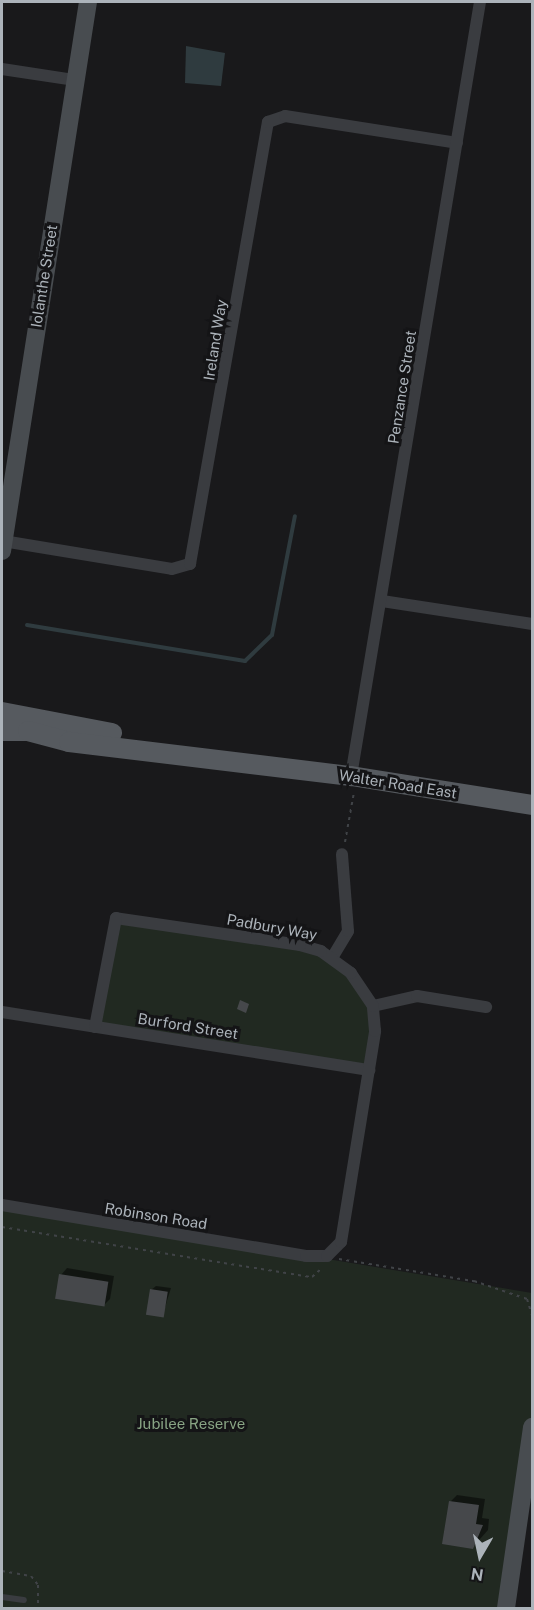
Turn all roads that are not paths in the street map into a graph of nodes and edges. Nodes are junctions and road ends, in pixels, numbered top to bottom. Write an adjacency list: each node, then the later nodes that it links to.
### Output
1 (88, 2): 4 (street, Iolanthe Street)
2 (480, 2): 5 (street, Penzance Street)
3 (2, 69): 4 (street)
4 (75, 80): 6 (street, Iolanthe Street)
5 (457, 143): 6 (street, Ireland Way); 7 (street, Penzance Street)
6 (2, 546)
7 (382, 601): 8 (street); 12 (street, Penzance Street)
8 (532, 624)
9 (2, 712): 11 (main road, Walter Road East)
10 (2, 732): 11 (main road, Walter Road East)
11 (264, 764): 12 (main road, Walter Road East)
12 (353, 784): 13 (main road, Walter Road East)
13 (532, 805)
14 (342, 854): 15 (street)
15 (332, 958): 16 (street, Padbury Way); 19 (street, Padbury Way)
16 (373, 1006): 17 (street); 20 (street)
17 (486, 1007)
18 (2, 1012): 19 (street, Burford Street)
19 (95, 1027): 20 (street, Burford Street)
20 (369, 1070): 21 (street, Robinson Road)
21 (2, 1205)
22 (532, 1427): 25 (street)
23 (2, 1596): 24 (lane)
24 (24, 1600)
25 (506, 1608)

